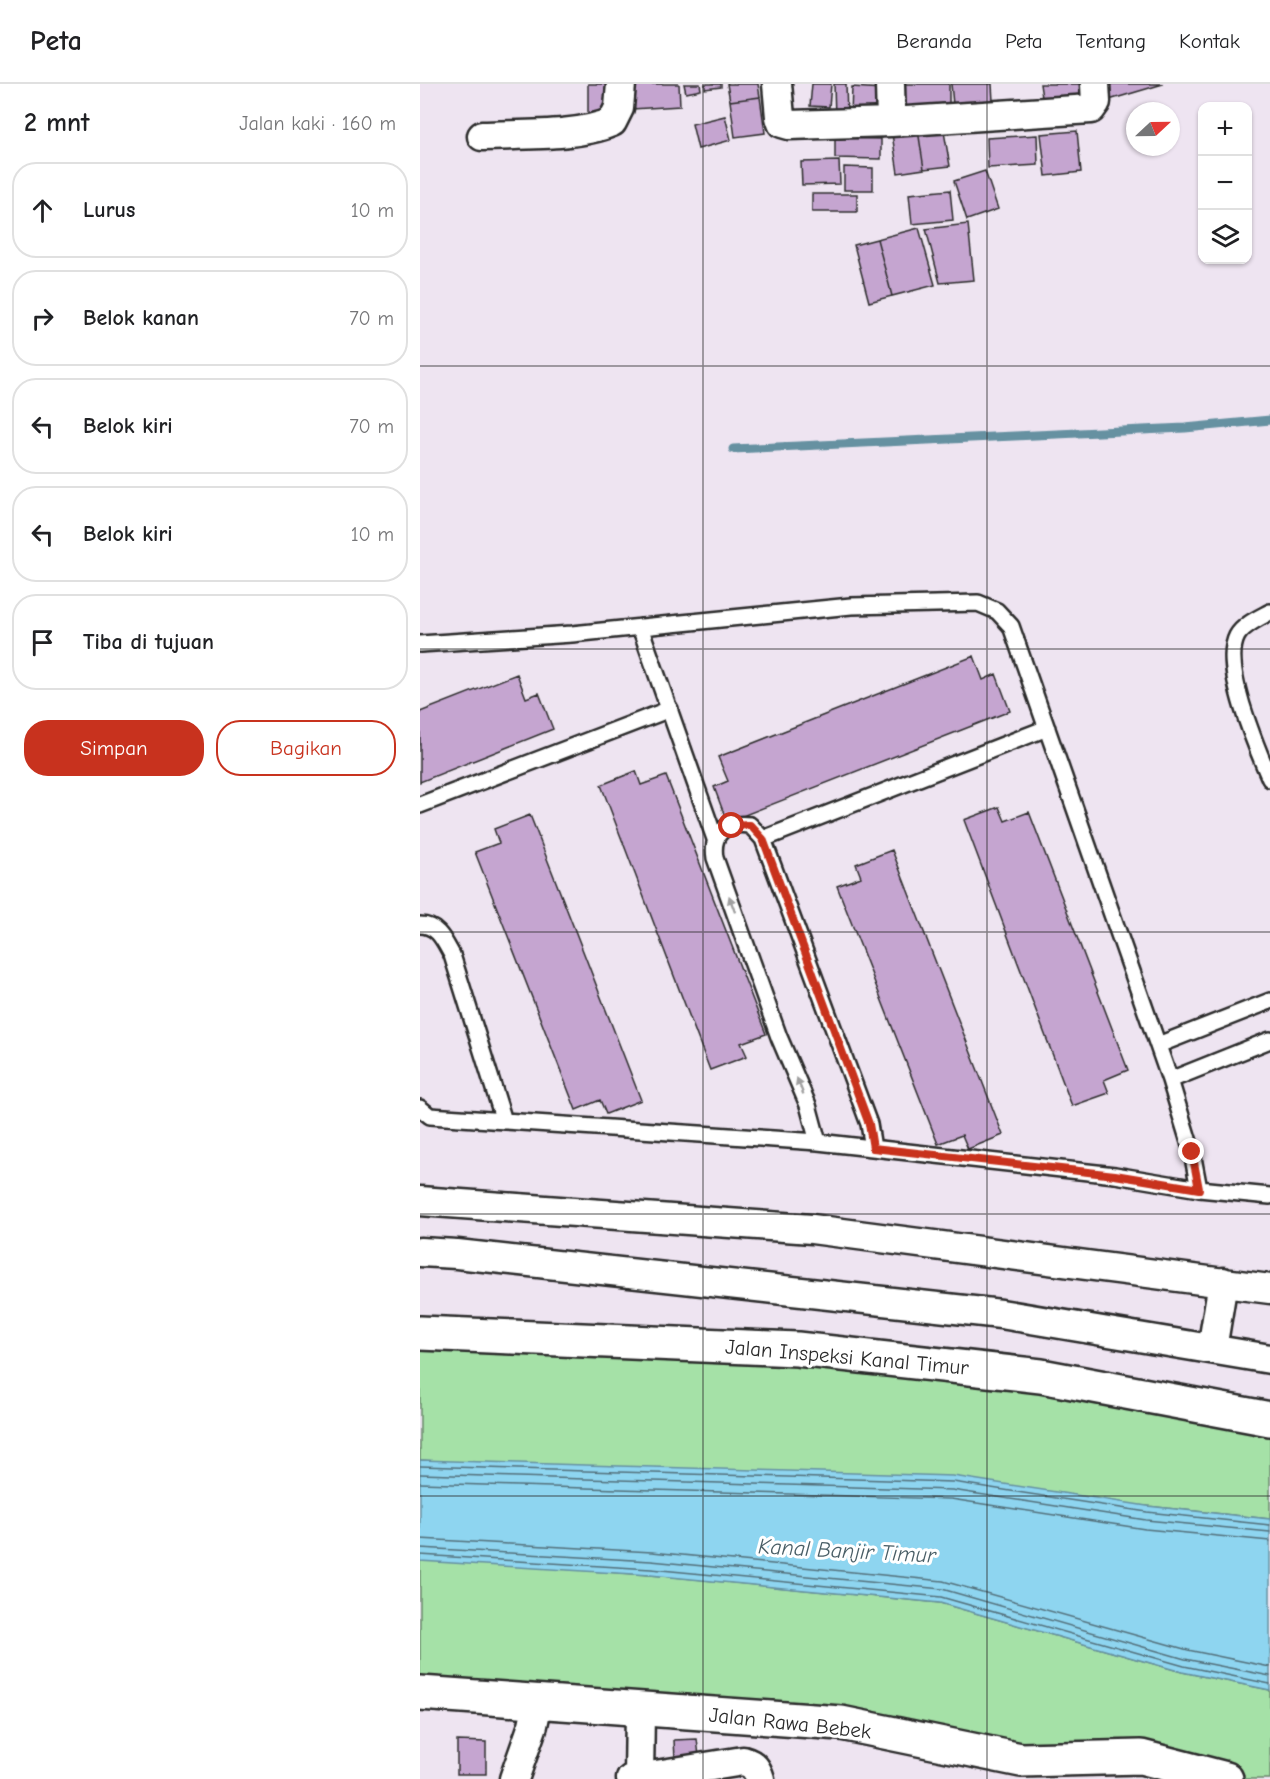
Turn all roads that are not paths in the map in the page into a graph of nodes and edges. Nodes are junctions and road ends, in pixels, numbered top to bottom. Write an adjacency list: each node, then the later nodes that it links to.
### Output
1 (621, 84): 6 (street)
2 (777, 84): 5 (street)
3 (890, 84): 5 (street)
4 (1095, 95): 5 (street)
5 (891, 122)
6 (482, 136)
7 (1270, 612): 12 (lane)
8 (640, 627): 9 (lane); 10 (lane); 11 (lane)
9 (420, 644)
10 (670, 709): 13 (lane); 14 (lane)
11 (1047, 728): 15 (lane); 19 (lane)
12 (1270, 779)
13 (420, 805)
14 (715, 839): 15 (lane); 23 (lane, one-way to 14)
15 (763, 839): 24 (lane)
16 (420, 925): 22 (lane)
17 (1270, 1001): 19 (lane)
18 (1270, 1040): 20 (lane)
19 (1158, 1045): 20 (lane)
20 (1170, 1080): 25 (lane)
21 (420, 1108): 22 (lane)
22 (504, 1121): 23 (lane)
23 (818, 1142): 24 (lane)
24 (873, 1148): 25 (lane)
25 (1199, 1189): 26 (lane)
26 (1270, 1196)
27 (420, 1201): 29 (street)
28 (420, 1252): 32 (street)
29 (1223, 1282): 30 (street); 32 (street)
30 (1270, 1289)
31 (420, 1333): 34 (street, Jalan Inspeksi Kanal Timur)
32 (1212, 1349): 33 (street)
33 (1270, 1359)
34 (1270, 1419)
35 (420, 1693): 36 (street, Jalan Rawa Bebek)
36 (538, 1702): 37 (street, Jalan Rawa Bebek); 39 (street)
37 (640, 1710): 38 (street); 41 (street, Jalan Rawa Bebek)
38 (635, 1778): 40 (street)
39 (514, 1779)
40 (760, 1779)
41 (1226, 1779)

